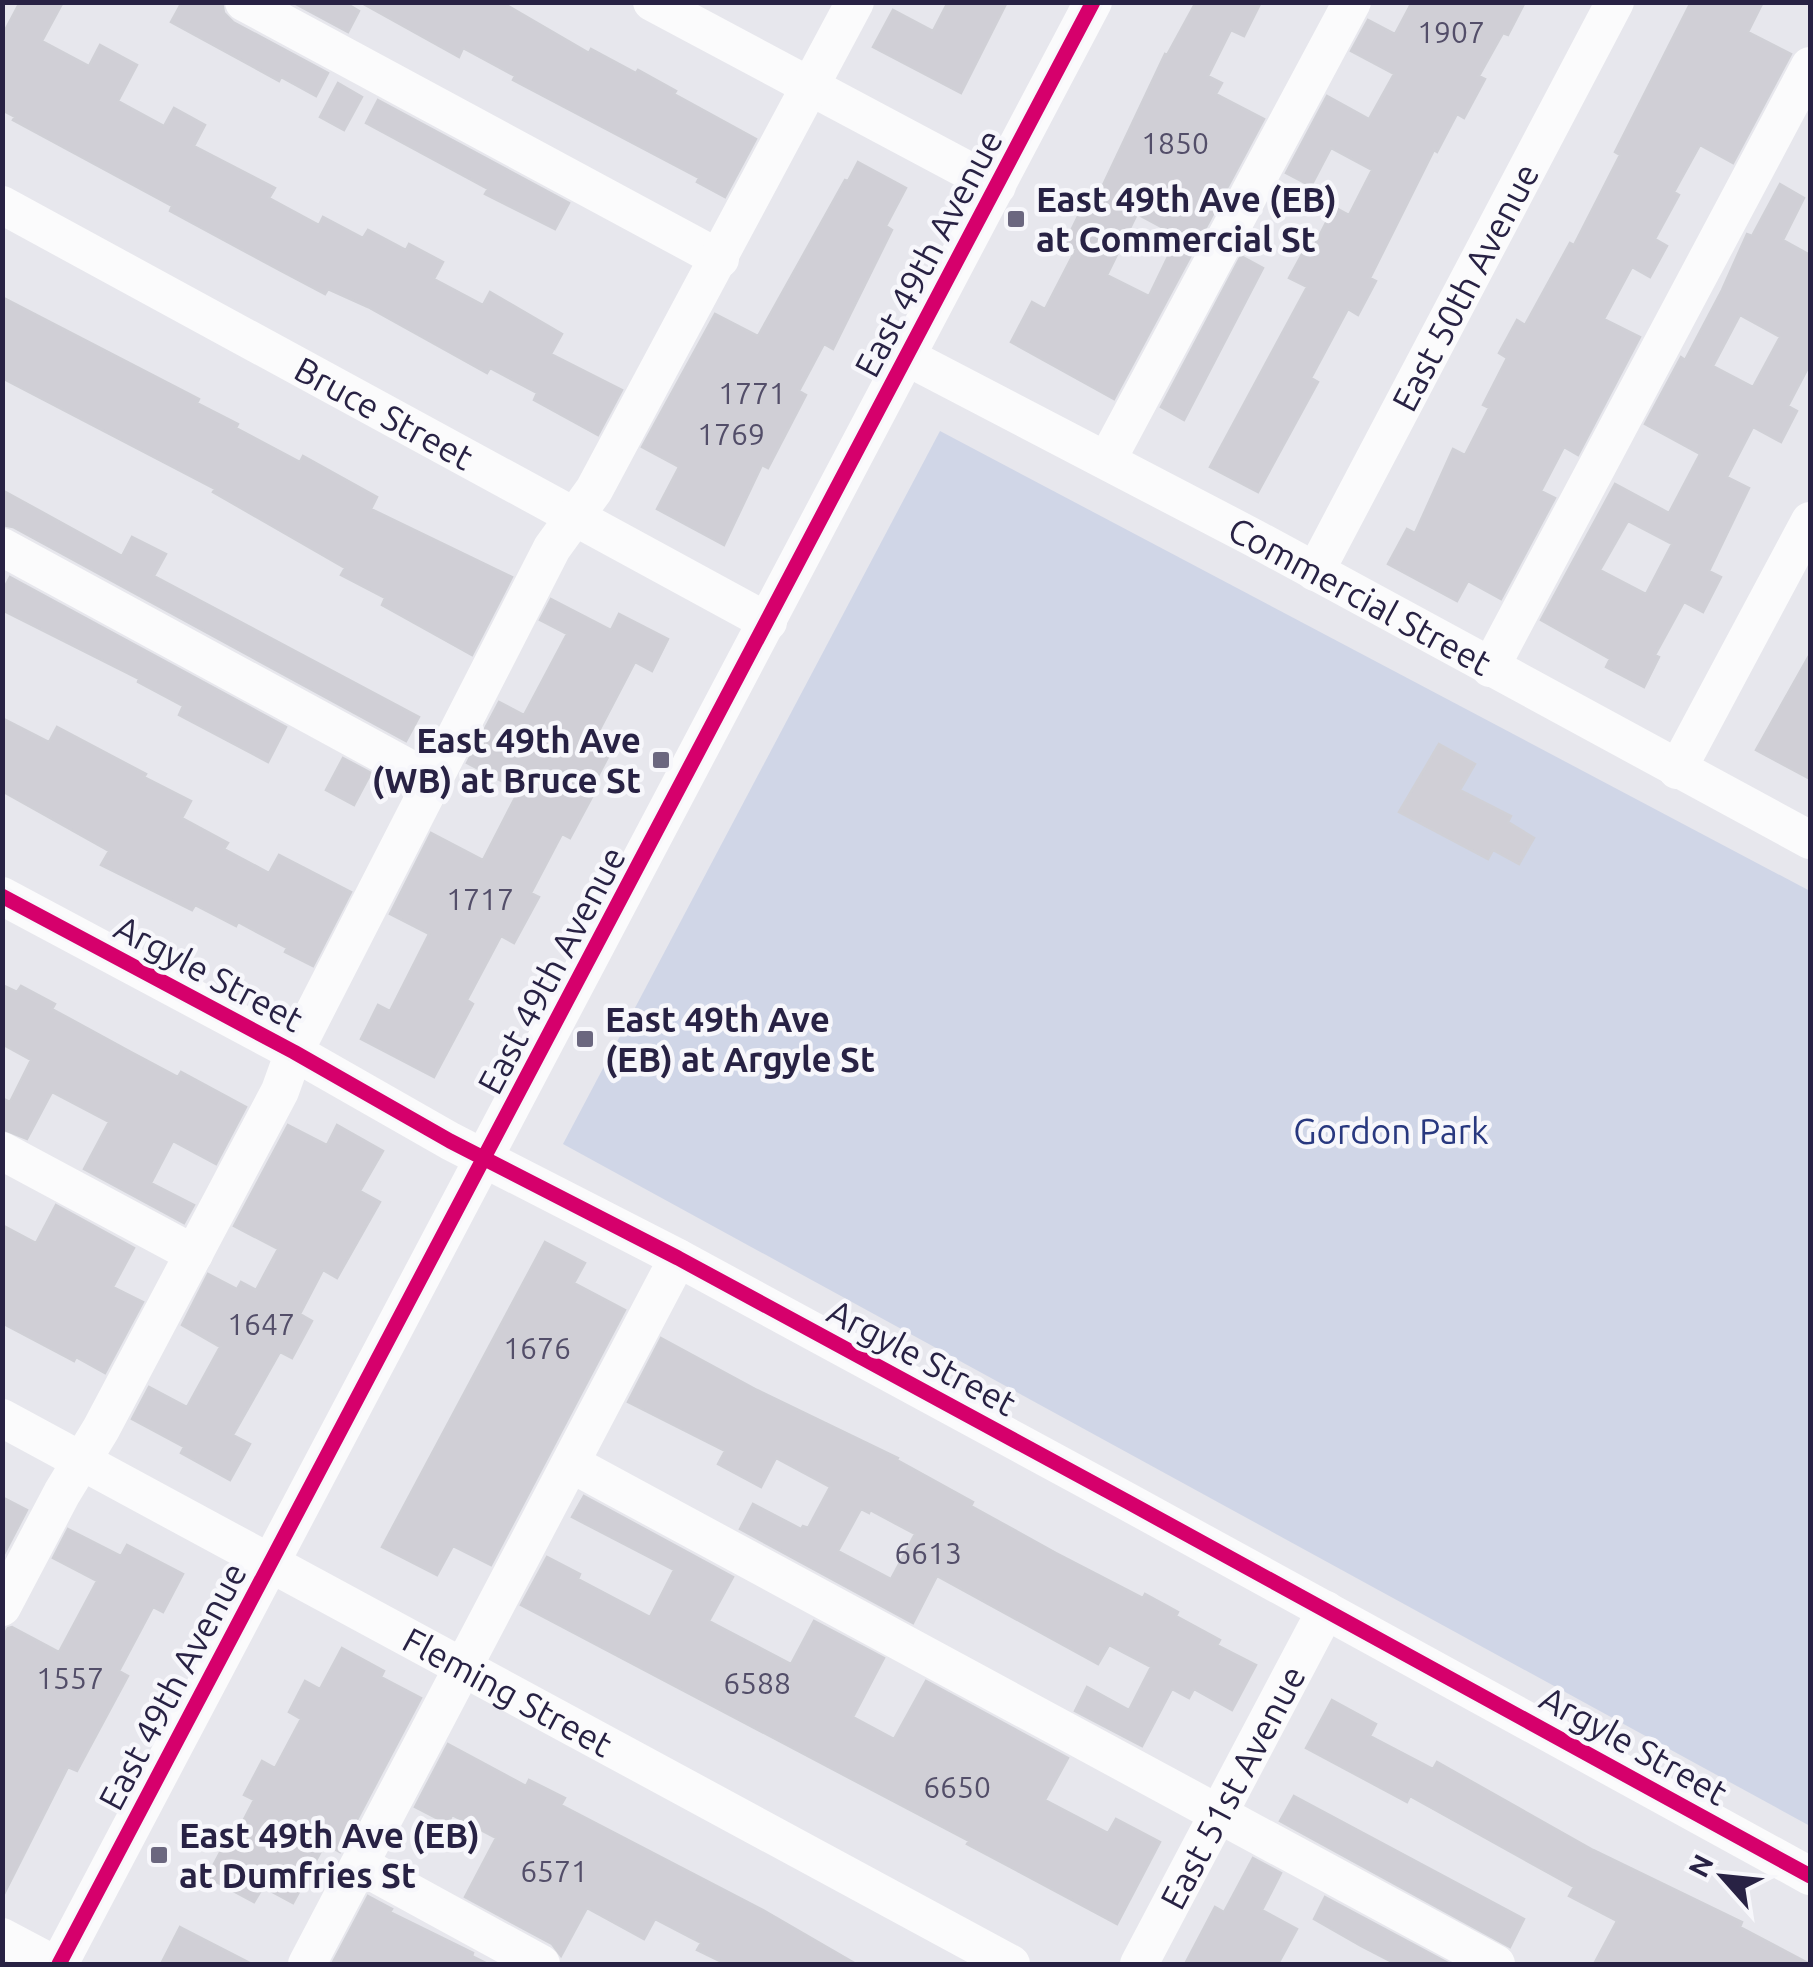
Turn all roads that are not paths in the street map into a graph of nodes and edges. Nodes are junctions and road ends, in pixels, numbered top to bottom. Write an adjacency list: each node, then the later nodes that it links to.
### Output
1 (244, 2): 11 (street)
2 (652, 2): 8 (street)
3 (855, 2): 8 (street)
4 (1094, 2): 9 (street, East 49th Avenue)
5 (1352, 2): 13 (street)
6 (1615, 2): 17 (street, East 50th Avenue)
7 (1810, 66): 19 (street)
8 (812, 87): 9 (street); 11 (street)
9 (997, 186): 12 (street, East 49th Avenue)
10 (2, 205): 14 (street, Bruce Street)
11 (720, 259): 14 (street)
12 (907, 357): 13 (street, Commercial Street); 18 (street, East 49th Avenue)
13 (1107, 460): 17 (street, Commercial Street)
14 (574, 518): 18 (street, Bruce Street); 21 (street)
15 (1810, 521): 20 (street)
16 (2, 547): 21 (street)
17 (1315, 572): 19 (street, Commercial Street)
18 (768, 622): 26 (street, East 49th Avenue)
19 (1490, 668): 20 (street, Commercial Street)
20 (1677, 770): 22 (street, Commercial Street)
21 (430, 780): 24 (street)
22 (1810, 840)
23 (2, 896): 24 (street, Argyle Street)
24 (294, 1052): 26 (street, Argyle Street); 27 (street)
25 (2, 1152): 27 (street)
26 (485, 1159): 28 (street, Argyle Street); 32 (street, East 49th Avenue)
27 (194, 1254): 30 (street)
28 (678, 1258): 31 (street); 34 (street, Argyle Street)
29 (2, 1418): 30 (street, Fleming Street)
30 (82, 1461): 32 (street, Fleming Street); 33 (street)
31 (572, 1464): 35 (street); 36 (street)
32 (270, 1562): 35 (street, Fleming Street); 40 (street, East 49th Avenue)
33 (2, 1606)
34 (1326, 1610): 36 (street, East 51st Avenue); 38 (street, Argyle Street)
35 (462, 1668): 37 (street); 43 (street, Fleming Street)
36 (1220, 1814): 44 (street, East 51st Avenue); 45 (street)
37 (360, 1865): 41 (street); 42 (street)
38 (1810, 1876)
39 (2, 1937): 40 (street)
40 (56, 1964)
41 (307, 1964)
42 (541, 1964)
43 (1011, 1964)
44 (1139, 1964)
45 (1496, 1964)

